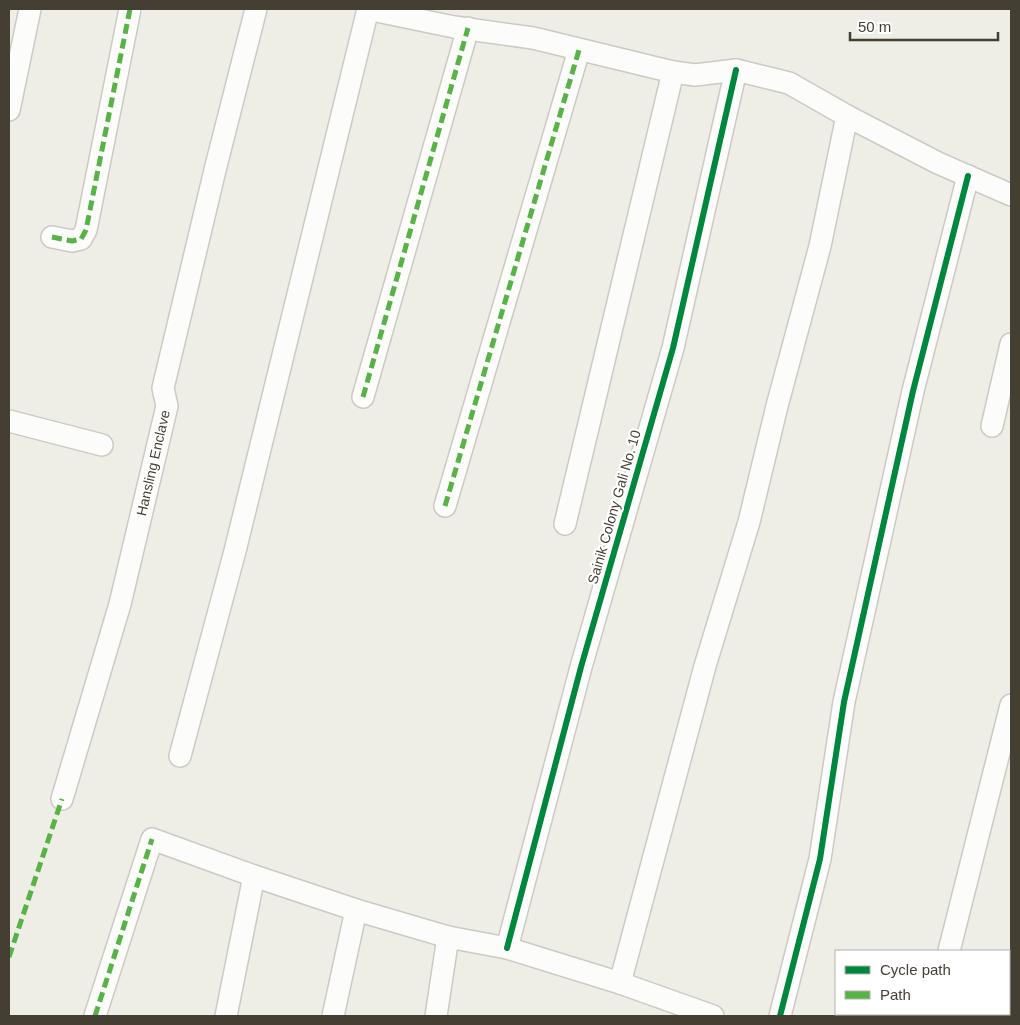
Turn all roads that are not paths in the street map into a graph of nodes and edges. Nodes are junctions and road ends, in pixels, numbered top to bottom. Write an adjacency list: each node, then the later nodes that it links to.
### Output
1 (30, 9): 9 (street)
2 (130, 9): 13 (street)
3 (256, 9): 23 (street, Hansling Enclave)
4 (368, 9): 5 (street); 22 (street)
5 (463, 21): 6 (street); 15 (street)
6 (579, 50): 8 (street); 19 (street)
7 (736, 70): 8 (street); 10 (street); 27 (street, Sainik Colony Gali No. 10)
8 (673, 72): 20 (street)
9 (9, 110)
10 (847, 116): 11 (street); 29 (street)
11 (968, 176): 12 (street); 35 (street)
12 (1011, 195)
13 (52, 237)
14 (1011, 344): 17 (street)
15 (363, 397)
16 (9, 421): 18 (street)
17 (992, 426)
18 (102, 445)
19 (445, 506)
20 (564, 524)
21 (1011, 705): 28 (street)
22 (180, 756)
23 (62, 799)
24 (254, 876): 25 (street); 30 (street); 31 (street)
25 (356, 910): 26 (street); 32 (street)
26 (448, 937): 27 (street); 33 (street)
27 (507, 948): 29 (street)
28 (949, 950)
29 (620, 983): 34 (street)
30 (95, 1016)
31 (226, 1016)
32 (333, 1016)
33 (436, 1016)
34 (713, 1016)
35 (780, 1016)

